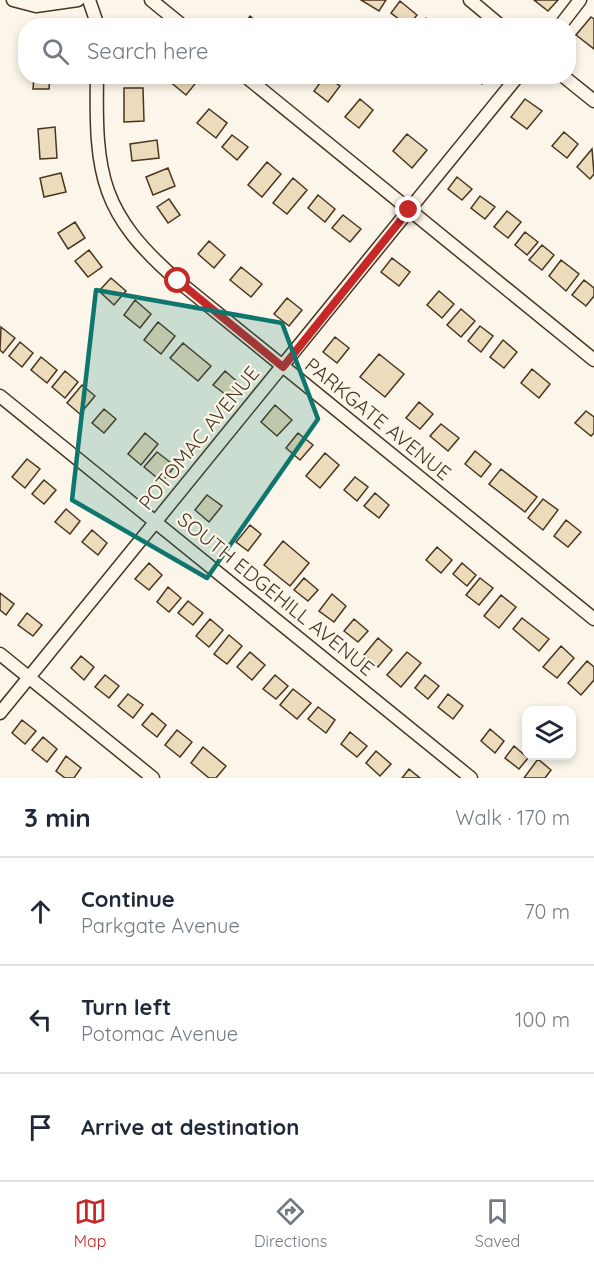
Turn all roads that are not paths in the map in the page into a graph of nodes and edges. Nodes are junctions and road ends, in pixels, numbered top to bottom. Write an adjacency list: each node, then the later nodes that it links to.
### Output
1 (13, 0): 2 (street)
2 (78, 0)
3 (89, 0): 7 (street)
4 (151, 0): 8 (street)
5 (470, 0): 9 (street)
6 (580, 0): 10 (street)
7 (95, 18)
8 (173, 18)
9 (491, 18)
10 (566, 18)
11 (97, 84): 18 (street, PARKGATE AVENUE)
12 (255, 84): 16 (street)
13 (511, 84): 16 (street, POTOMAC AVENUE)
14 (574, 84): 15 (street)
15 (594, 101)
16 (409, 210): 17 (street); 18 (street, POTOMAC AVENUE)
17 (594, 360)
18 (283, 367): 20 (street, POTOMAC AVENUE); 21 (street, PARKGATE AVENUE)
19 (0, 396): 20 (street, SOUTH EDGEHILL AVENUE)
20 (156, 522): 23 (street, POTOMAC AVENUE); 26 (street, SOUTH EDGEHILL AVENUE)
21 (594, 619)
22 (0, 654): 23 (street)
23 (29, 678): 24 (street, POTOMAC AVENUE); 25 (street)
24 (0, 713)
25 (153, 778)
26 (471, 778)

